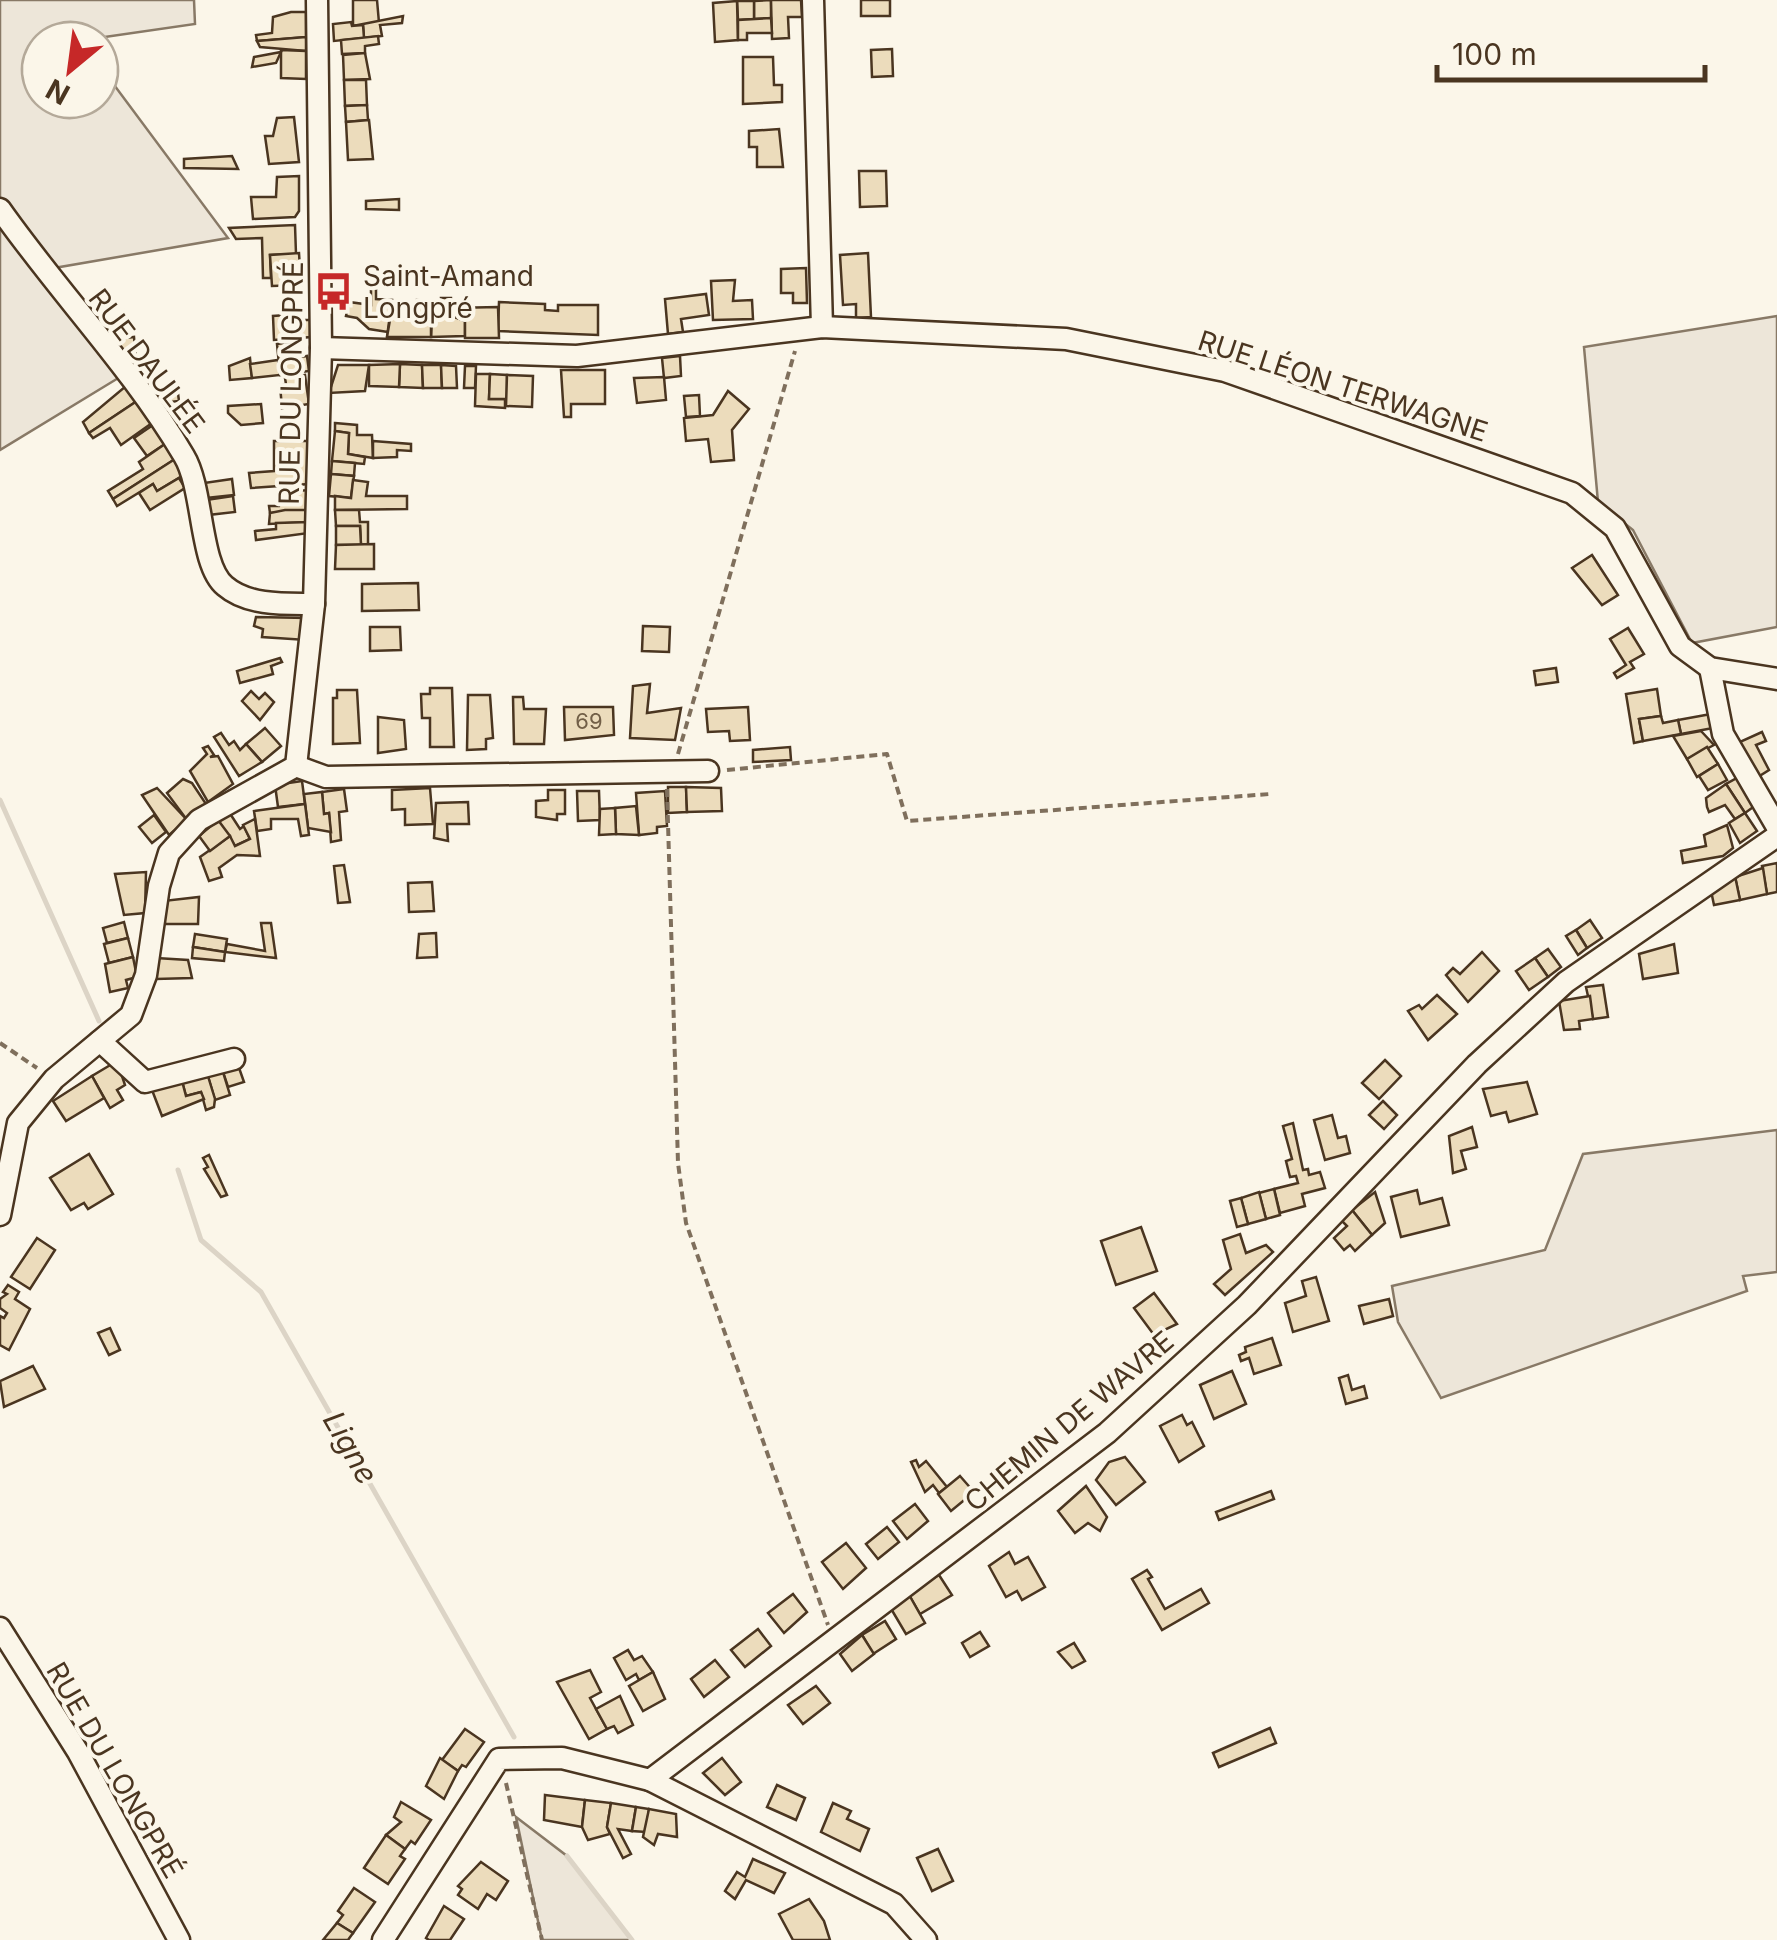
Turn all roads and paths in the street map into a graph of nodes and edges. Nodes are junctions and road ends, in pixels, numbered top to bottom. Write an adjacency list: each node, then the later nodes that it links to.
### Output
1 (317, 0): 6 (street, RUE DU LONGPRÉ)
2 (813, 0): 4 (street)
3 (0, 209): 7 (street, RUE DAULÉE)
4 (822, 327): 5 (street, RUE LÉON TERWAGNE); 8 (street, RUE LÉON TERWAGNE)
5 (801, 332): 6 (street, RUE LÉON TERWAGNE); 12 (path)
6 (321, 348): 7 (street, RUE DU LONGPRÉ)
7 (314, 604): 10 (street, RUE DU LONGPRÉ)
8 (1710, 668): 9 (street); 14 (street)
9 (1777, 678)
10 (296, 766): 12 (street); 16 (street)
11 (708, 772): 12 (street); 13 (path)
12 (669, 774): 22 (path)
13 (1270, 794)
14 (1777, 827)
15 (1777, 836): 22 (street, CHEMIN DE WAVRE)
16 (100, 1041): 18 (street); 19 (street)
17 (0, 1043): 19 (path)
18 (234, 1060)
19 (54, 1080): 20 (street)
20 (0, 1215)
21 (0, 1628): 25 (street, RUE DU LONGPRÉ)
22 (834, 1642): 24 (street, CHEMIN DE WAVRE)
23 (499, 1759): 24 (street); 26 (street); 27 (path)
24 (650, 1780): 28 (street)
25 (179, 1940)
26 (383, 1940)
27 (542, 1940)
28 (926, 1940)

